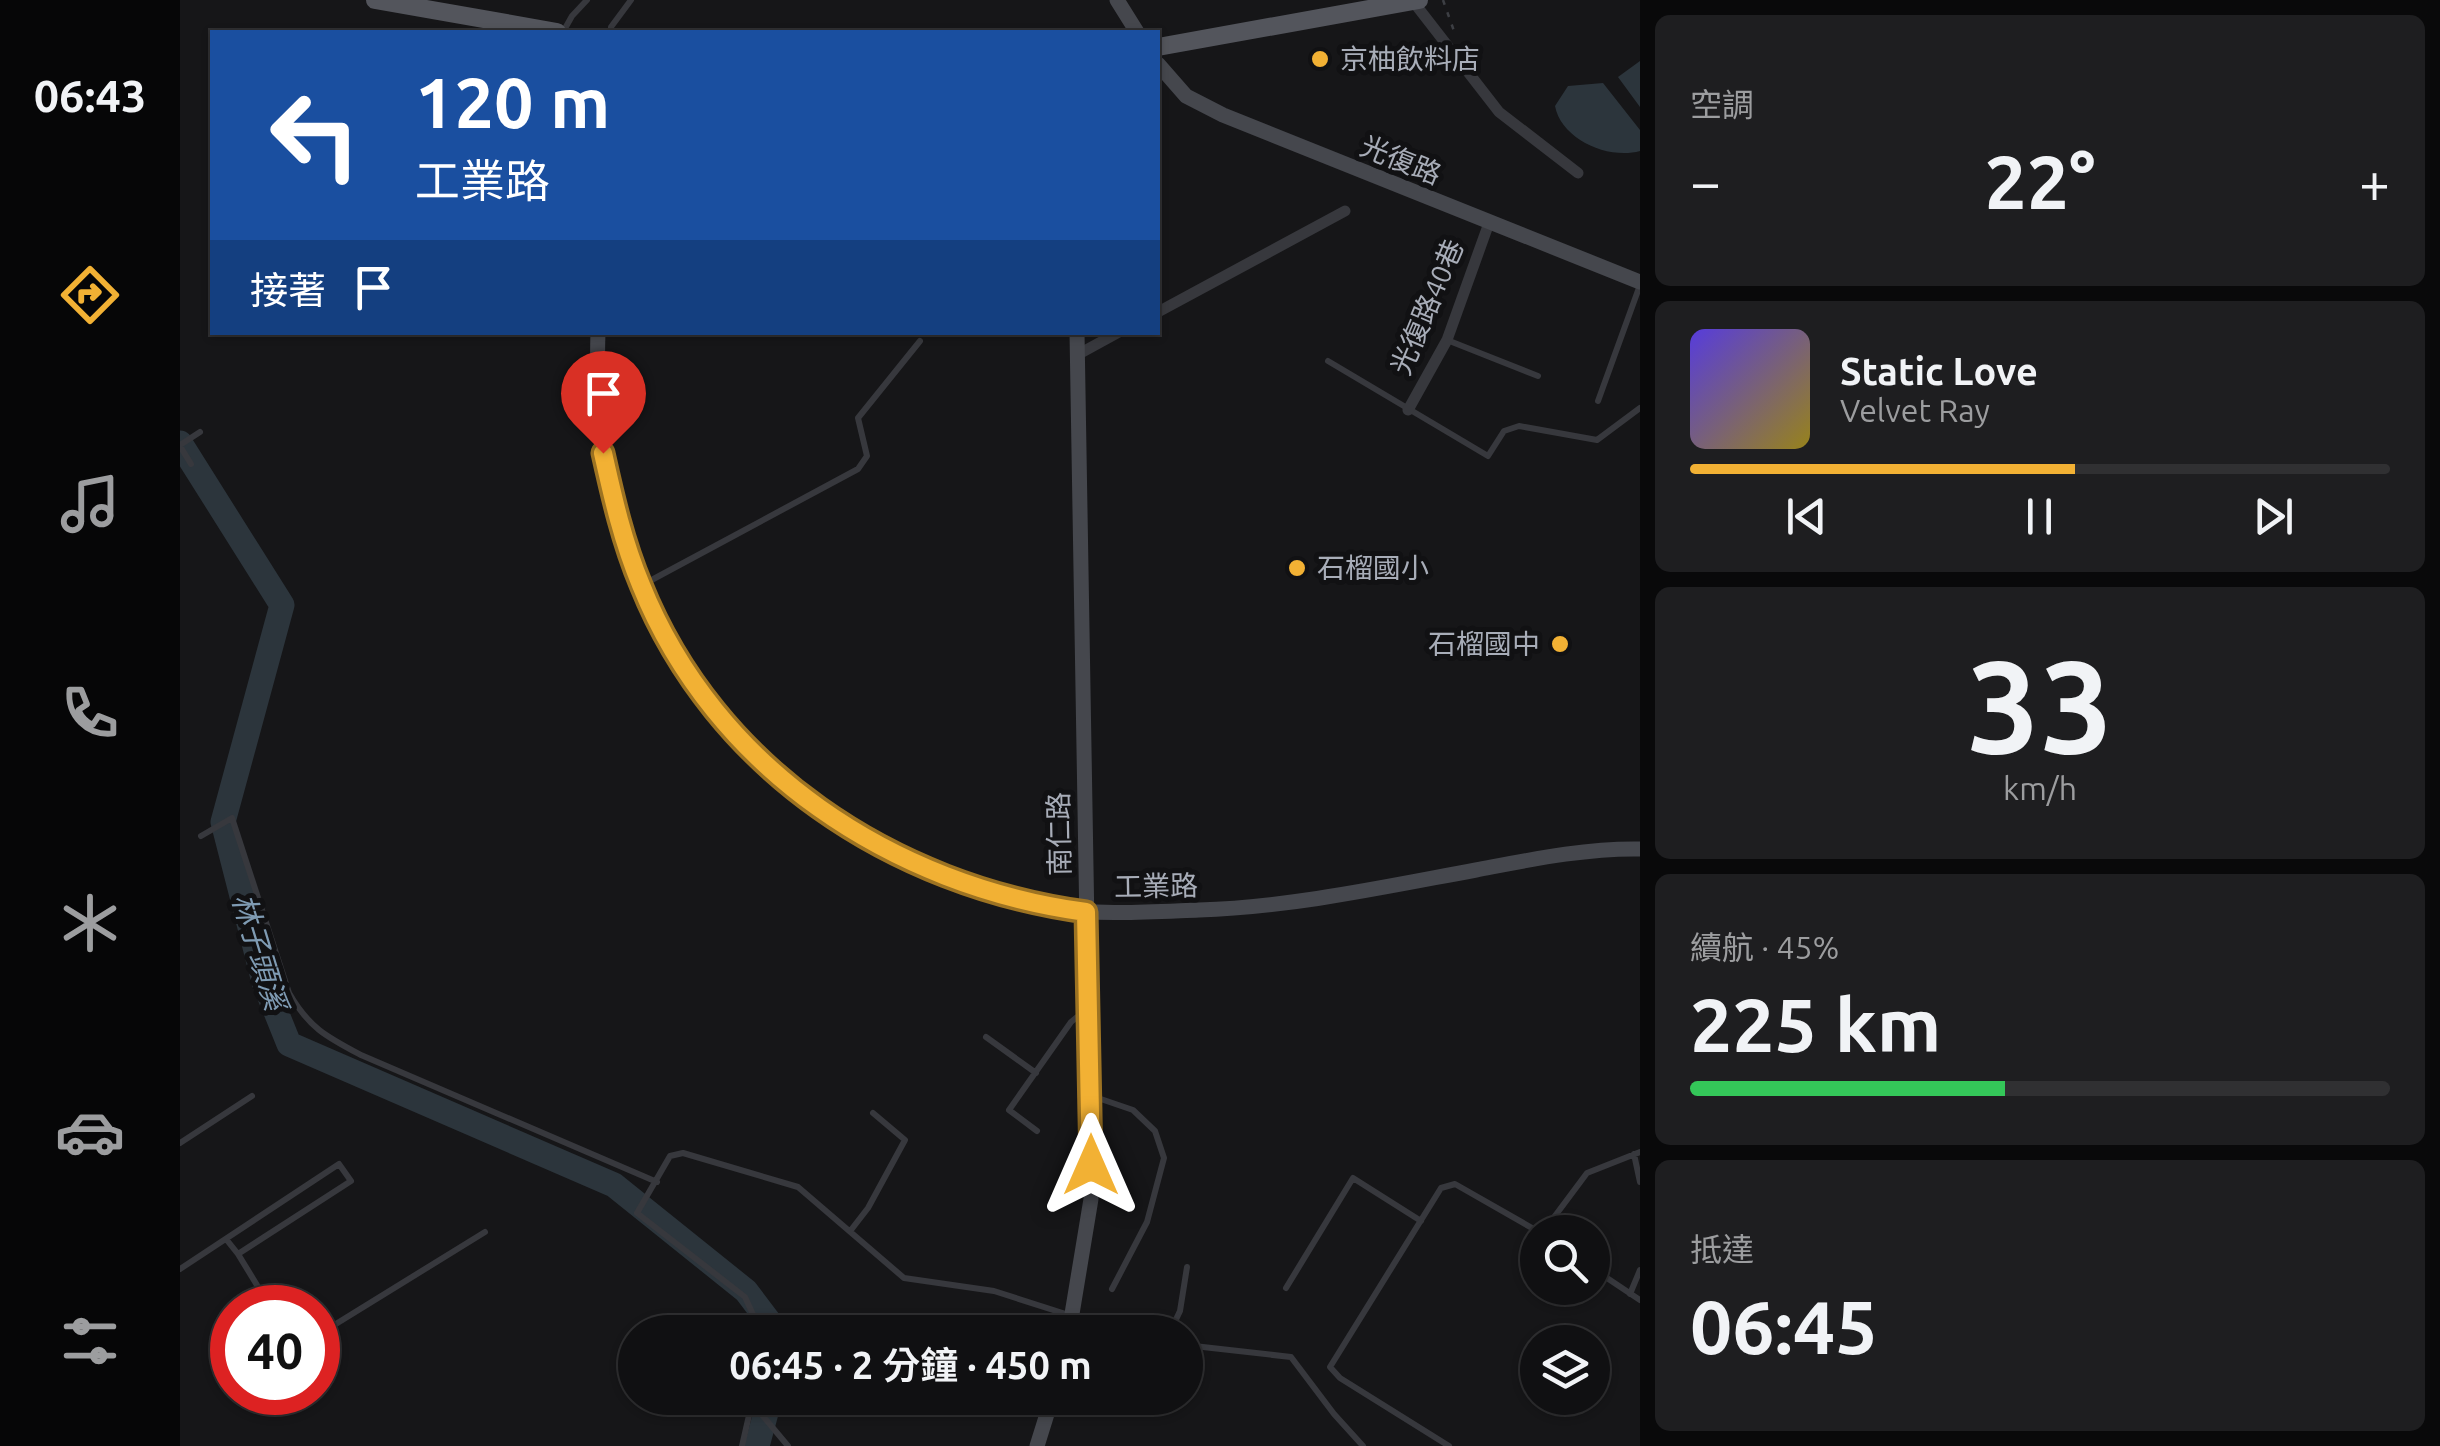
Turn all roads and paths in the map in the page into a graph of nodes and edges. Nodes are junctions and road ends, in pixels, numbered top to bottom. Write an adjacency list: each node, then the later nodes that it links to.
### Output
1 (375, 0): 7 (main road)
2 (587, 0): 8 (lane)
3 (631, 0): 9 (lane)
4 (1117, 0): 10 (street)
5 (1414, 0): 12 (main road); 14 (street)
6 (1443, 0): 11 (path)
7 (548, 30)
8 (562, 30)
9 (611, 30)
10 (1136, 30)
11 (1456, 37)
12 (1160, 47)
13 (1160, 66): 16 (street, 光復路)
14 (1578, 173)
15 (1345, 211): 18 (street)
16 (1490, 223): 17 (street, 光復路); 22 (street, 光復路40巷)
17 (1640, 283): 27 (lane)
18 (1160, 311)
19 (598, 335): 33 (street, 工業路)
20 (1077, 335): 24 (street, 南仁路)
21 (1114, 335): 24 (street)
22 (1446, 340): 26 (lane); 29 (street, 光復路40巷)
23 (920, 341): 33 (lane)
24 (1077, 355): 36 (street, 南仁路)
25 (1328, 361): 29 (lane)
26 (1538, 376)
27 (1598, 401)
28 (1640, 408): 29 (lane)
29 (1408, 410)
30 (200, 432): 31 (lane)
31 (180, 446): 32 (lane)
32 (190, 464)
33 (641, 586): 36 (street, 工業路)
34 (201, 836): 46 (lane)
35 (1640, 849): 36 (street, 工業路)
36 (1086, 912): 37 (street, 南仁路)
37 (1090, 1007): 39 (lane); 40 (street, 南仁路)
38 (986, 1037): 39 (lane)
39 (1036, 1073): 43 (lane)
40 (1091, 1095): 61 (lane); 66 (street, 南仁路)
41 (252, 1096): 44 (lane)
42 (873, 1113): 51 (lane)
43 (1036, 1131)
44 (180, 1143)
45 (1637, 1153): 47 (lane); 48 (lane)
46 (657, 1182): 51 (lane); 64 (lane)
47 (1640, 1182)
48 (1554, 1215)
49 (1520, 1220): 50 (lane)
50 (1421, 1221): 60 (lane); 77 (lane)
51 (851, 1230): 65 (lane)
52 (485, 1232): 68 (lane)
53 (226, 1239): 54 (lane); 54 (lane); 56 (lane)
54 (238, 1254): 59 (lane)
55 (1188, 1267): 67 (lane)
56 (180, 1269)
57 (1640, 1270): 62 (lane)
58 (1610, 1280): 62 (lane)
59 (257, 1285)
60 (1286, 1288)
61 (1112, 1289)
62 (1630, 1294): 63 (lane)
63 (1640, 1300)
64 (754, 1315)
65 (1049, 1315)
66 (1072, 1315)
67 (1178, 1315)
68 (340, 1321)
69 (1203, 1347): 76 (lane)
70 (749, 1415): 73 (lane)
71 (764, 1415): 74 (lane)
72 (1047, 1415): 75 (street)
73 (742, 1446)
74 (788, 1446)
75 (1038, 1446)
76 (1364, 1446)
77 (1449, 1446)

